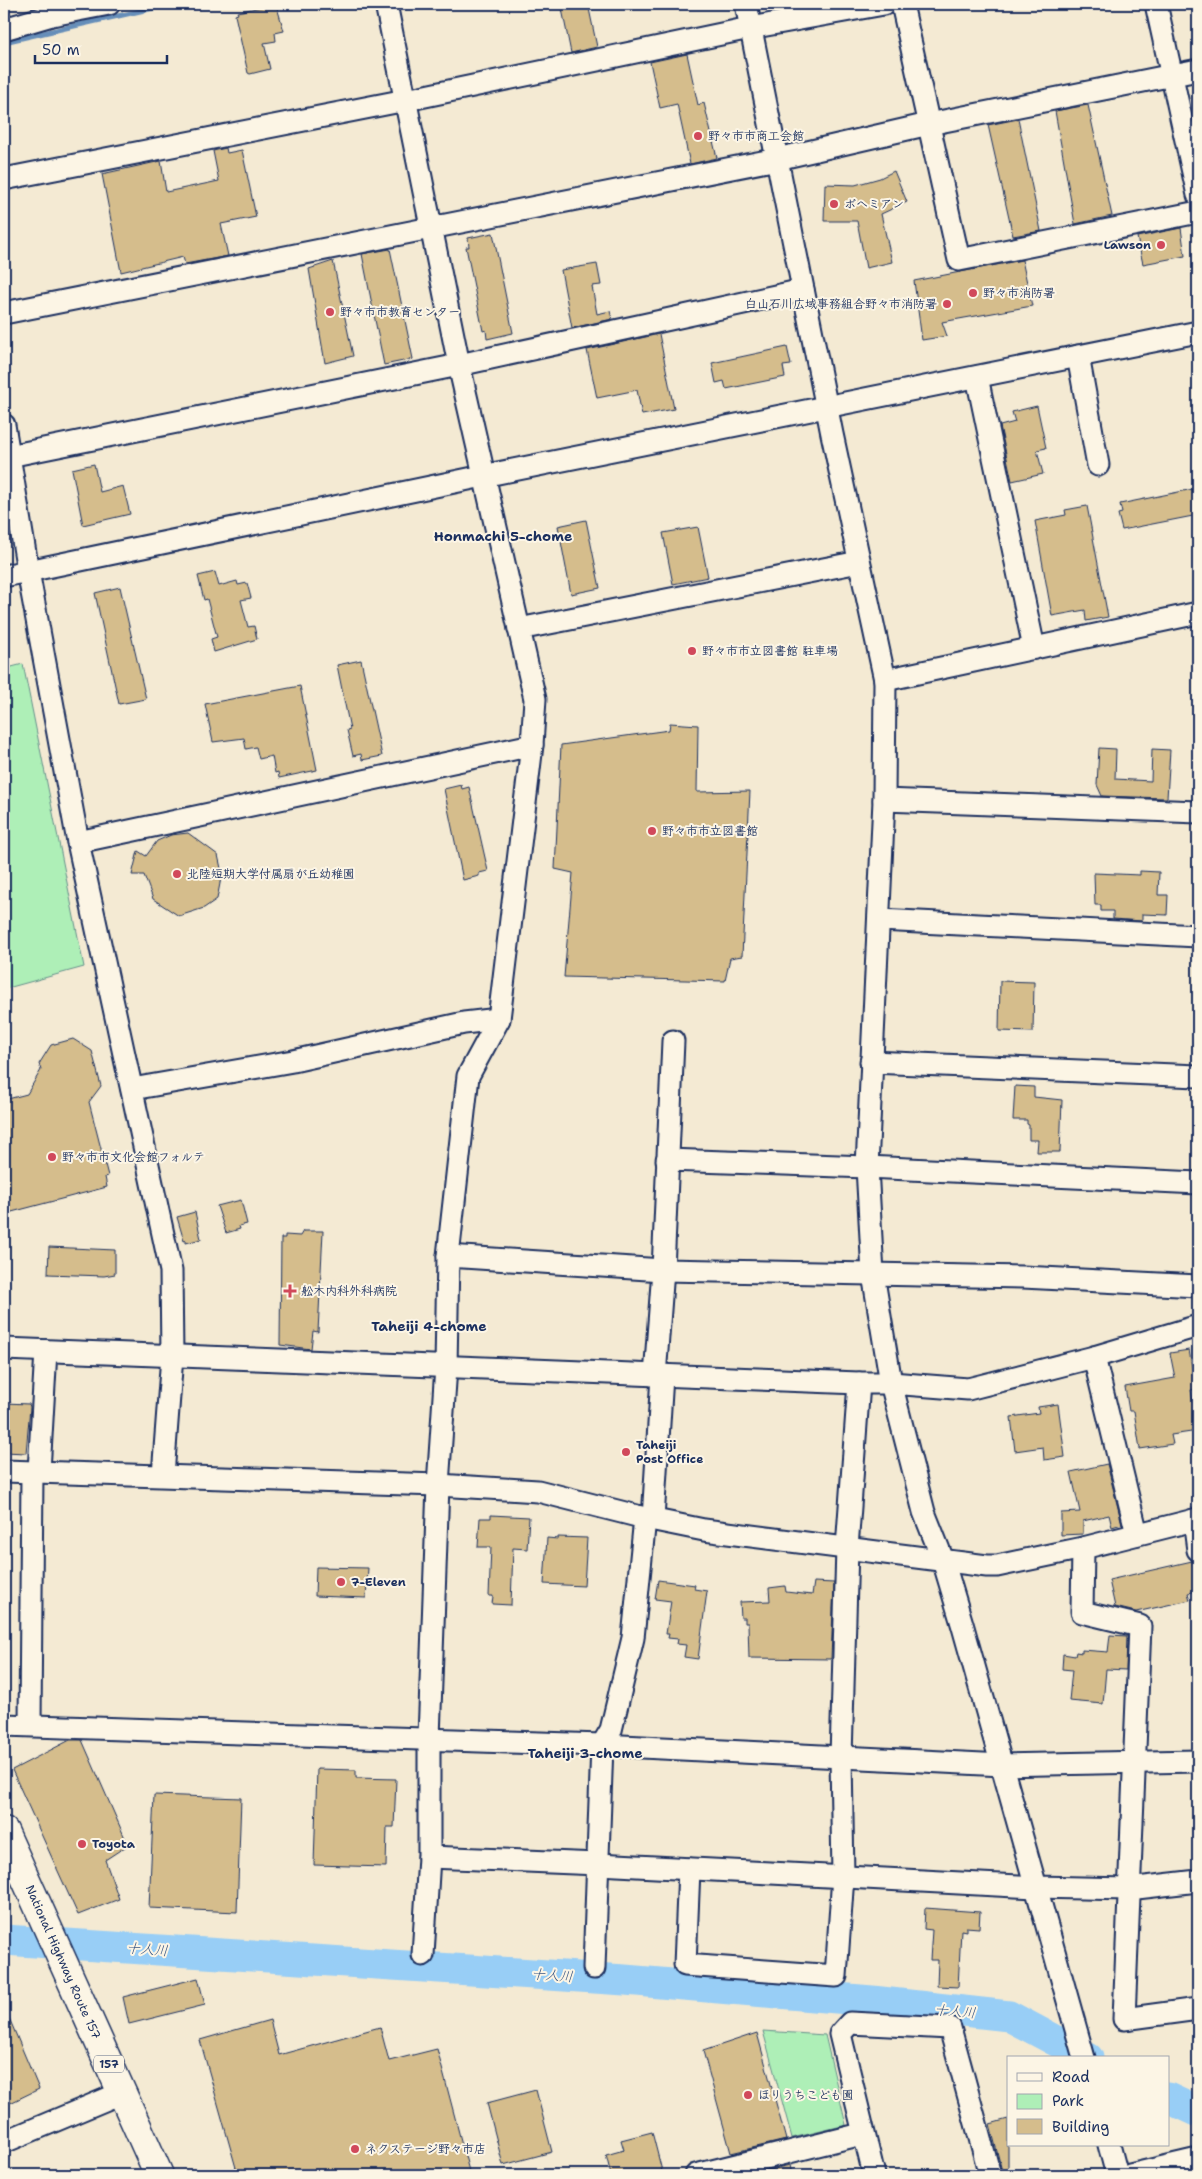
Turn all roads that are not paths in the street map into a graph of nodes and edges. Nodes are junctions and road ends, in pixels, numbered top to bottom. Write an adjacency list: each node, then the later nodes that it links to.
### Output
1 (109, 4): 8 (street)
2 (386, 4): 11 (street)
3 (746, 4): 7 (street)
4 (884, 4): 7 (street)
5 (902, 4): 12 (street)
6 (1156, 4): 10 (street)
7 (750, 28): 11 (street); 13 (street)
8 (4, 29)
9 (1198, 70): 10 (street)
10 (1171, 75): 12 (street); 15 (street)
11 (406, 100): 14 (street); 17 (street)
12 (929, 124): 13 (street); 16 (street)
13 (777, 159): 17 (street); 18 (street)
14 (4, 179)
15 (1198, 195)
16 (1198, 212)
17 (432, 227): 19 (street); 22 (street)
18 (803, 290): 22 (street); 24 (street)
19 (4, 313)
20 (1198, 332): 21 (street)
21 (1078, 356): 23 (street); 27 (street)
22 (459, 365): 26 (street); 28 (street)
23 (977, 377): 24 (street); 34 (street)
24 (826, 408): 28 (street); 29 (street)
25 (4, 426): 26 (street)
26 (7, 456): 30 (street)
27 (1098, 464)
28 (483, 476): 30 (street); 33 (street)
29 (859, 562): 33 (street); 35 (street)
30 (28, 571): 31 (street); 39 (street)
31 (4, 576)
32 (1198, 613): 34 (street)
33 (519, 629): 36 (street)
34 (1034, 648): 35 (street)
35 (885, 680): 37 (street)
36 (532, 745): 39 (street); 42 (street)
37 (884, 800): 38 (street); 40 (street)
38 (1198, 812)
39 (78, 842): 46 (street)
40 (879, 920): 41 (street); 44 (street)
41 (1198, 936)
42 (499, 1019): 46 (street); 50 (street)
43 (673, 1042): 47 (street)
44 (871, 1062): 45 (street); 48 (street)
45 (1198, 1076)
46 (132, 1089): 57 (street)
47 (667, 1160): 48 (street); 51 (street)
48 (867, 1167): 49 (street); 52 (street)
49 (1198, 1184)
50 (448, 1256): 51 (street); 59 (street)
51 (663, 1270): 52 (street); 60 (street)
52 (873, 1274): 53 (street); 62 (street)
53 (1198, 1286)
54 (1198, 1326): 58 (street)
55 (4, 1349): 56 (street)
56 (46, 1351): 57 (street); 64 (street)
57 (172, 1356): 59 (street); 65 (street)
58 (1094, 1356): 62 (street); 69 (street)
59 (446, 1368): 60 (street); 66 (street)
60 (659, 1376): 61 (street); 67 (street)
61 (859, 1383): 62 (street); 70 (street)
62 (891, 1383): 73 (street)
63 (4, 1471): 64 (street)
64 (36, 1471): 65 (street); 75 (street)
65 (163, 1475): 66 (street)
66 (438, 1485): 67 (street); 76 (street)
67 (649, 1518): 70 (street); 77 (street)
68 (1196, 1520): 69 (street); 72 (street)
69 (1137, 1534): 71 (street)
70 (848, 1548): 73 (street); 78 (street)
71 (1083, 1548): 73 (street); 80 (street)
72 (1198, 1550)
73 (943, 1560): 81 (street)
74 (4, 1725): 75 (street)
75 (30, 1725): 76 (street)
76 (429, 1738): 77 (street); 83 (street)
77 (602, 1745): 78 (street); 84 (street)
78 (841, 1757): 81 (street); 86 (street)
79 (1198, 1761): 80 (street)
80 (1136, 1762): 81 (street); 89 (street)
81 (1003, 1765): 88 (street)
82 (4, 1831): 94 (highway, National Highway Route 157 / 157)
83 (430, 1858): 84 (street); 90 (street)
84 (598, 1864): 85 (street); 91 (street)
85 (689, 1869): 86 (street); 86 (street)
86 (843, 1876): 88 (street)
87 (1198, 1881): 89 (street)
88 (1036, 1886): 89 (street); 93 (street)
89 (1128, 1889): 92 (street)
90 (423, 1955)
91 (594, 1968)
92 (1198, 2009)
93 (1083, 2056)
94 (121, 2093): 96 (street); 99 (highway, National Highway Route 157 / 157)
95 (862, 2134): 100 (street); 101 (street); 102 (street)
96 (4, 2142)
97 (1109, 2146): 103 (street)
98 (1198, 2160): 104 (street)
99 (158, 2175)
100 (696, 2175)
101 (874, 2175)
102 (990, 2175)
103 (1117, 2175)
104 (1130, 2175)

